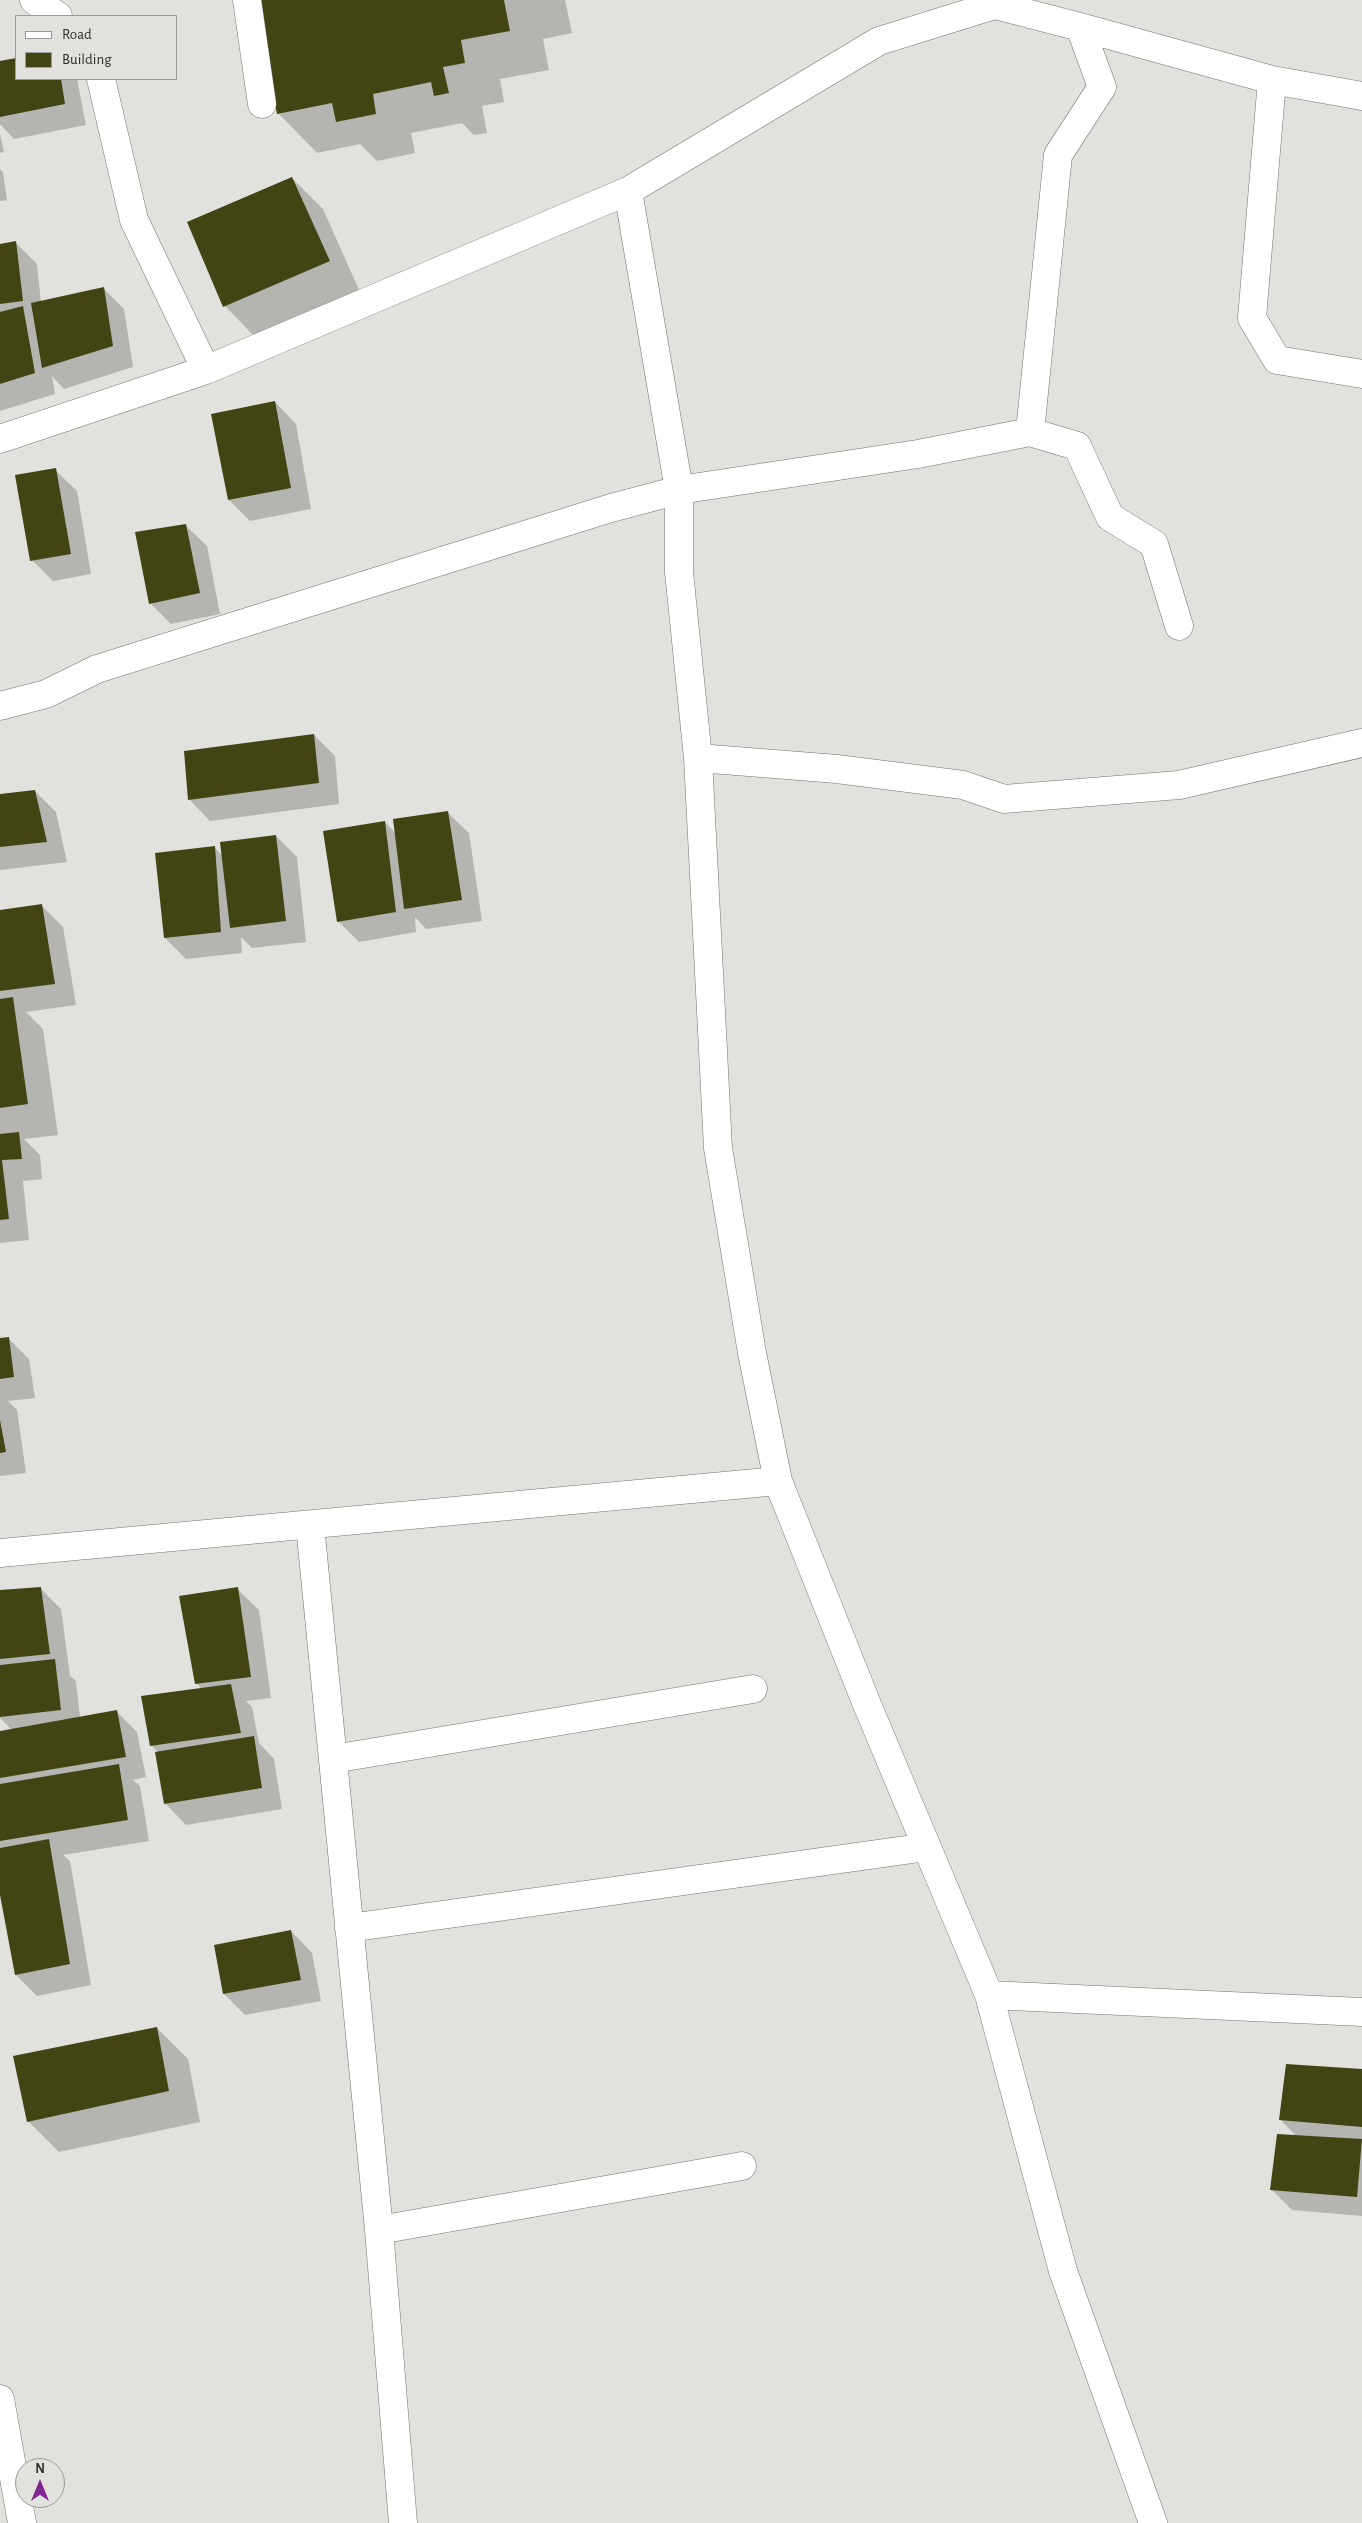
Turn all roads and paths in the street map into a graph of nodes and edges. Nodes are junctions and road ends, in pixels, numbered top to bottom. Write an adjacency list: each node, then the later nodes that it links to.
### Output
1 (34, 0): 4 (street)
2 (247, 0): 9 (street)
3 (993, 3): 5 (street); 10 (street)
4 (56, 15)
5 (1080, 27): 7 (street); 13 (street)
6 (101, 80): 11 (street)
7 (1272, 80): 8 (street); 12 (street)
8 (1362, 96)
9 (262, 104)
10 (628, 191): 11 (street); 15 (street)
11 (206, 370): 14 (street)
12 (1362, 374)
13 (1030, 432): 15 (street); 16 (street)
14 (0, 440)
15 (678, 490): 17 (street); 19 (street)
16 (1180, 626)
17 (0, 706)
18 (1362, 743): 19 (street)
19 (698, 758): 20 (street)
20 (778, 1481): 21 (street); 25 (street)
21 (310, 1525): 22 (street); 24 (street)
22 (0, 1553)
23 (753, 1690): 24 (street)
24 (333, 1759): 26 (street)
25 (927, 1847): 26 (street); 27 (street)
26 (349, 1928): 30 (street)
27 (988, 1995): 28 (street); 34 (street)
28 (1362, 2012)
29 (742, 2166): 30 (street)
30 (379, 2230): 33 (street)
31 (0, 2399): 32 (street)
32 (22, 2523)
33 (403, 2523)
34 (1153, 2523)

